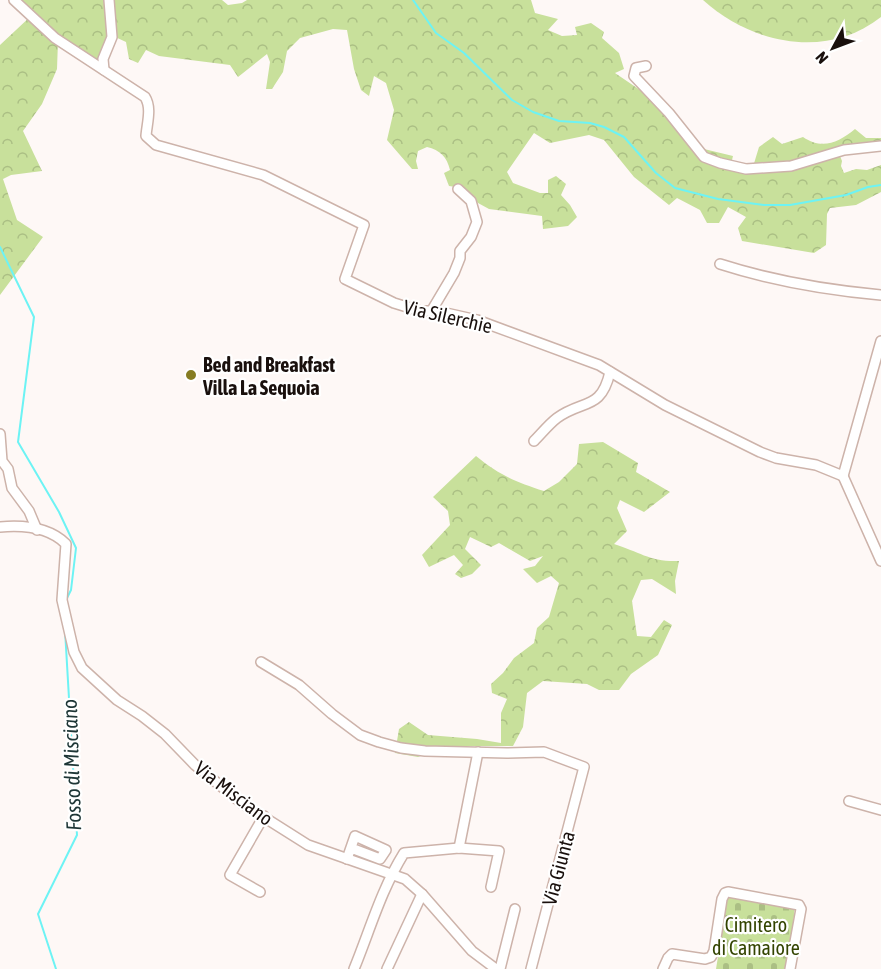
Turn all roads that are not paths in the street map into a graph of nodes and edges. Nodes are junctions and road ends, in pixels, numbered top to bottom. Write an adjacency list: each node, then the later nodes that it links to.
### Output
1 (14, 0): 4 (street, Via Silerchie)
2 (109, 0): 4 (street)
3 (646, 66): 5 (street)
4 (104, 70): 9 (street, Via Silerchie)
5 (881, 146)
6 (458, 189): 9 (street)
7 (720, 264): 8 (street)
8 (881, 295)
9 (432, 310): 11 (street, Via Silerchie)
10 (881, 341): 14 (street)
11 (610, 372): 13 (street); 14 (street, Via Silerchie)
12 (0, 434): 16 (street)
13 (534, 441)
14 (843, 476): 17 (street)
15 (0, 527): 16 (street, Via Misciano)
16 (37, 530): 22 (street, Via Misciano)
17 (881, 561)
18 (261, 662): 19 (street)
19 (478, 752): 24 (street); 35 (street, Via Giunta)
20 (849, 801): 21 (street)
21 (881, 810)
22 (264, 816): 25 (street, Via Misciano); 28 (street)
23 (351, 848): 25 (street)
24 (459, 848): 26 (street); 27 (street)
25 (347, 859): 26 (street, Via Misciano)
26 (391, 873): 29 (street, Via Misciano); 31 (street)
27 (491, 887)
28 (260, 892)
29 (422, 894): 32 (street); 33 (street, Via Misciano)
30 (515, 909): 34 (street)
31 (354, 969)
32 (387, 969)
33 (496, 969)
34 (500, 969)
35 (531, 969)
36 (663, 969): 37 (street)
37 (790, 969)

